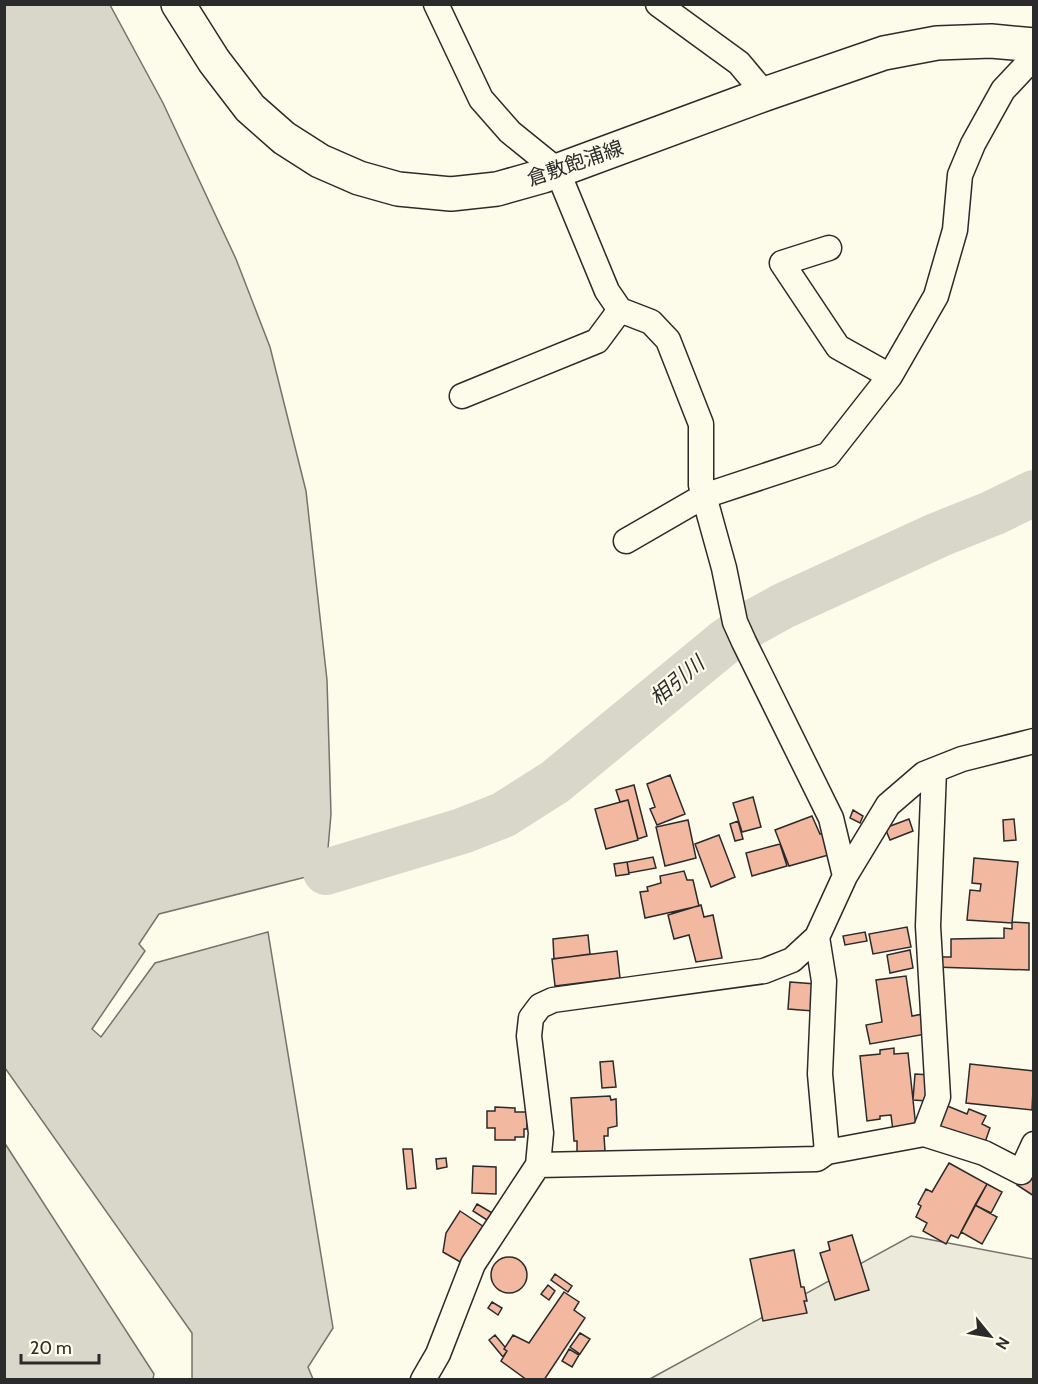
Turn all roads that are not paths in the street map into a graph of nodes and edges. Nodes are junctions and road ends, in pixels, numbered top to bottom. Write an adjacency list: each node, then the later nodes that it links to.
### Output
1 (178, 4): 7 (main road, 倉敷飽浦線)
2 (436, 4): 7 (street)
3 (658, 4): 6 (street)
4 (1034, 45): 6 (main road, 倉敷飽浦線)
5 (1034, 57): 10 (street)
6 (765, 94): 7 (main road, 倉敷飽浦線)
7 (557, 170): 9 (street)
8 (829, 248): 10 (street)
9 (620, 310): 11 (street); 12 (street)
10 (890, 376): 12 (street)
11 (462, 396)
12 (704, 496): 13 (street); 16 (street)
13 (626, 541)
14 (1034, 741): 15 (street)
15 (934, 770): 16 (street); 18 (street)
16 (845, 876): 17 (street)
17 (818, 937): 20 (street); 21 (street)
18 (924, 1134): 19 (street); 20 (street)
19 (1034, 1144)
20 (827, 1152): 21 (street)
21 (538, 1165): 22 (street)
22 (423, 1380)

